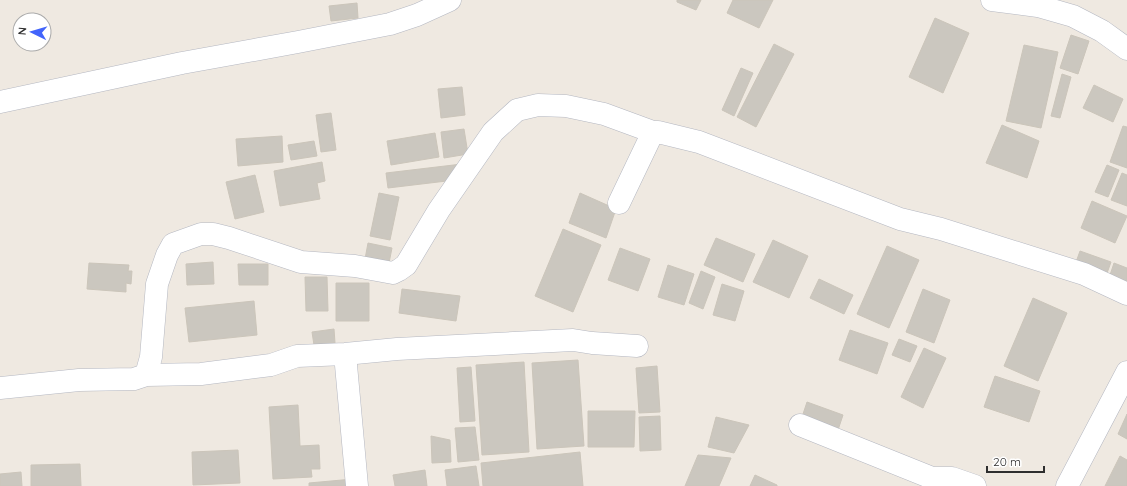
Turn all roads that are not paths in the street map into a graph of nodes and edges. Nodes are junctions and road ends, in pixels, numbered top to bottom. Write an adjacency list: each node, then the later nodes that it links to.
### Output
1 (450, 0): 4 (street)
2 (992, 0): 3 (street)
3 (1127, 49)
4 (0, 102)
5 (654, 132): 6 (street); 7 (street); 11 (street)
6 (619, 203)
7 (1127, 294)
8 (637, 346): 9 (street)
9 (345, 354): 11 (street); 14 (street)
10 (1127, 372): 16 (street)
11 (146, 375): 12 (street)
12 (0, 388)
13 (800, 425): 15 (street)
14 (356, 486)
15 (975, 486)
16 (1067, 486)

